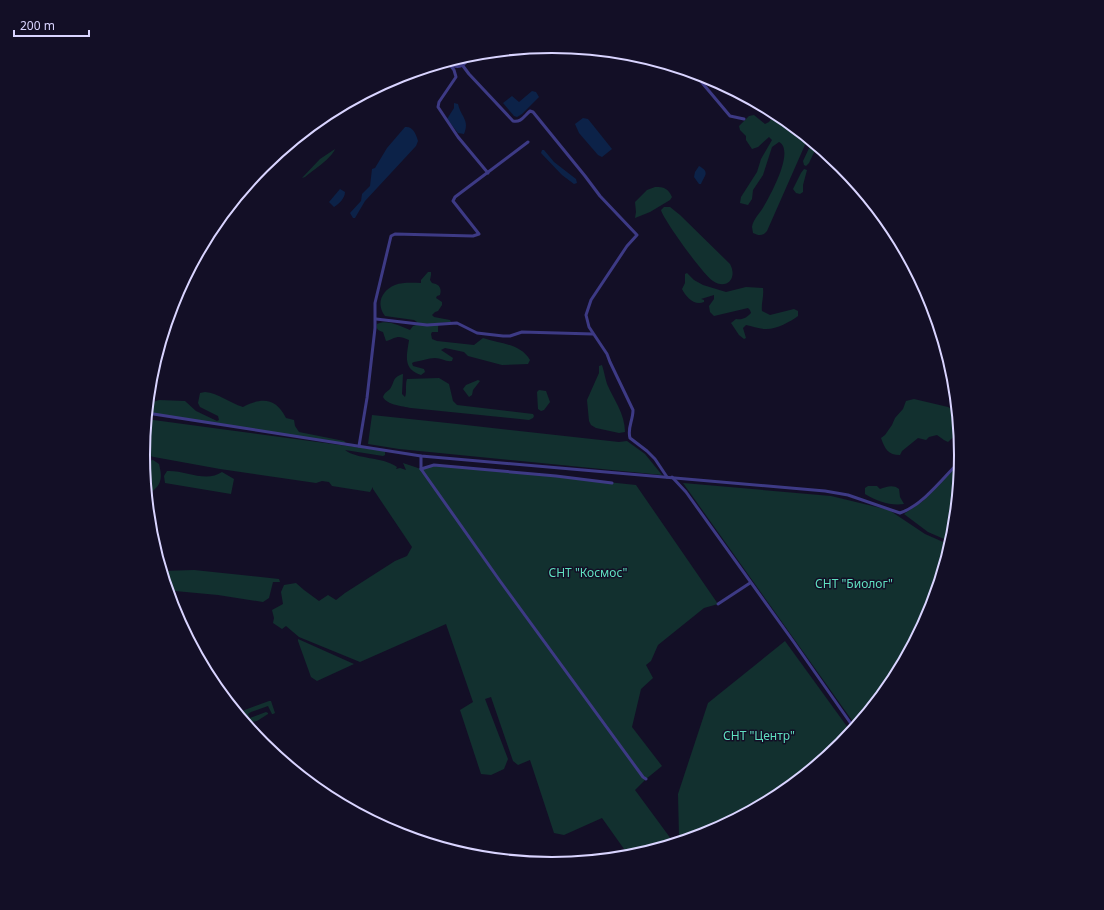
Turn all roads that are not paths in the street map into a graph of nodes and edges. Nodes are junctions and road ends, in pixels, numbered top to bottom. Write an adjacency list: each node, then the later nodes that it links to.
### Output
1 (465, 63): 4 (street)
2 (451, 66): 8 (street)
3 (453, 66): 4 (street)
4 (463, 66): 10 (street)
5 (702, 82): 6 (street)
6 (744, 119)
7 (528, 142): 8 (street)
8 (488, 173): 9 (street)
9 (376, 319): 10 (street); 12 (street)
10 (593, 334): 16 (street)
11 (152, 414): 12 (street)
12 (358, 446): 13 (street)
13 (420, 456): 15 (street); 16 (street)
14 (954, 467): 17 (street)
15 (422, 469): 18 (street); 22 (street)
16 (667, 477): 17 (street)
17 (672, 478): 19 (street)
18 (612, 484)
19 (750, 582): 20 (street); 21 (street)
20 (718, 604)
21 (851, 723)
22 (646, 778)

